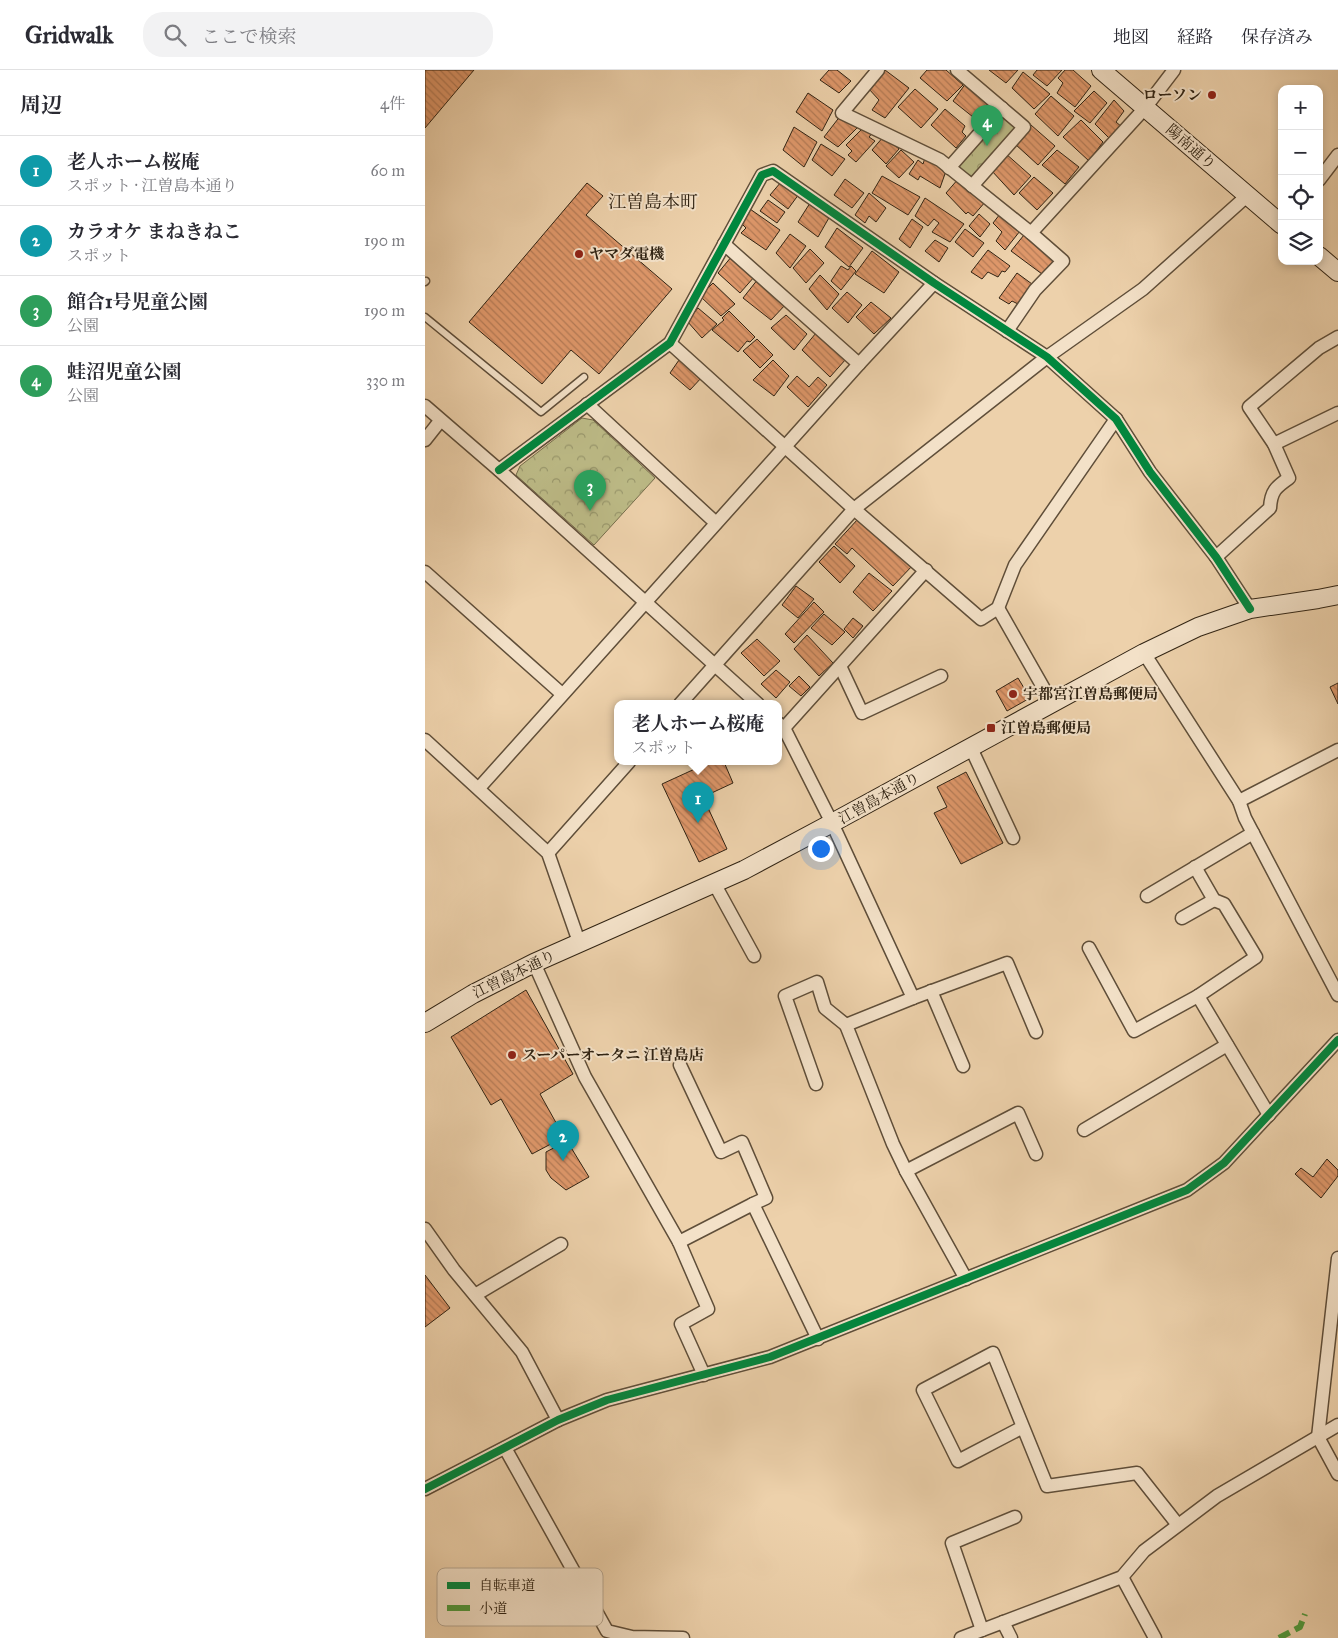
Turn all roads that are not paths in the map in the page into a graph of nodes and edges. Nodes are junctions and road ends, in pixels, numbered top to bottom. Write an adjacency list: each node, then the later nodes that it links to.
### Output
1 (877, 70): 8 (street)
2 (957, 70): 5 (street)
3 (1101, 70): 6 (street, 陽南通り)
4 (1174, 70): 6 (street)
5 (1002, 108): 8 (street); 10 (street)
6 (1145, 108): 11 (street, 陽南通り); 13 (street)
7 (1338, 155): 9 (street)
8 (949, 168): 10 (street)
9 (1323, 175)
10 (972, 186): 13 (street)
11 (1247, 195): 12 (street, 陽南通り); 22 (street)
12 (1278, 221)
13 (1031, 233): 19 (street)
14 (724, 244): 17 (street); 21 (street); 23 (street)
15 (1323, 259): 16 (street)
16 (1338, 272)
17 (934, 283): 19 (street); 23 (street)
18 (425, 317): 24 (lane)
19 (1007, 331): 22 (street)
20 (1338, 337): 31 (street)
21 (670, 342): 25 (street); 32 (street)
22 (1047, 357): 28 (street); 34 (street)
23 (859, 364): 32 (street)
24 (584, 377)
25 (587, 404): 33 (street); 35 (street)
26 (425, 406): 29 (street)
27 (1338, 413): 31 (street)
28 (1116, 419): 36 (street); 41 (street)
29 (441, 421): 30 (street); 33 (street)
30 (425, 440)
31 (1274, 444): 36 (street)
32 (786, 446): 34 (street); 35 (street)
33 (499, 470): 40 (street)
34 (855, 509): 37 (street); 44 (street)
35 (716, 523): 40 (street)
36 (1216, 557): 42 (street)
37 (925, 570): 41 (street); 45 (street)
38 (425, 572): 47 (street)
39 (1338, 594): 42 (street, 江曽島本通り)
40 (644, 602): 44 (street); 47 (street)
41 (998, 608): 50 (street)
42 (1250, 609): 43 (street, 江曽島本通り)
43 (1145, 653): 50 (street, 江曽島本通り); 58 (street)
44 (715, 664): 48 (street); 49 (street)
45 (840, 666): 46 (street); 51 (street)
46 (941, 676)
47 (561, 694): 57 (street)
48 (684, 700)
49 (754, 700)
50 (1052, 704): 54 (street, 江曽島本通り)
51 (782, 725)
52 (782, 728): 59 (street)
53 (425, 740): 57 (street)
54 (971, 748): 59 (street, 江曽島本通り); 61 (street)
55 (1338, 750): 58 (street)
56 (626, 765): 62 (street)
57 (479, 788): 62 (street)
58 (1239, 802): 60 (street)
59 (832, 823): 64 (street, 江曽島本通り); 75 (street)
60 (1253, 833): 63 (street); 73 (street)
61 (1013, 838)
62 (548, 853): 68 (street)
63 (1195, 867): 65 (street); 66 (street)
64 (714, 883): 68 (street, 江曽島本通り); 70 (street)
65 (1147, 896)
66 (1215, 900): 67 (street); 74 (street)
67 (1183, 918)
68 (579, 942): 71 (street, 江曽島本通り)
69 (1089, 948): 74 (street)
70 (754, 956)
71 (534, 963): 76 (street, 江曽島本通り); 90 (street)
72 (931, 991): 75 (street); 78 (street); 82 (street)
73 (1338, 995)
74 (1198, 996): 80 (street)
75 (913, 998): 77 (street)
76 (425, 1023)
77 (846, 1025): 83 (street); 87 (street)
78 (1036, 1032)
79 (1338, 1040): 84 (street)
80 (1227, 1045): 84 (street); 85 (street)
81 (680, 1065): 88 (street)
82 (963, 1066)
83 (816, 1084)
84 (1269, 1115): 93 (street)
85 (1084, 1130)
86 (1036, 1154): 87 (street)
87 (906, 1171): 93 (street)
88 (753, 1204): 90 (street); 96 (street)
89 (425, 1229): 95 (street)
90 (679, 1242): 97 (street)
91 (561, 1244): 95 (street)
92 (1338, 1258): 94 (street)
93 (967, 1279): 96 (street)
94 (1337, 1286): 101 (street)
95 (475, 1295): 98 (street)
96 (818, 1339): 97 (street)
97 (704, 1375): 98 (street)
98 (559, 1420): 102 (street)
99 (1338, 1425): 101 (street)
100 (1023, 1427): 100 (street); 106 (street)
101 (1317, 1437): 103 (street); 106 (street)
102 (505, 1448): 104 (street); 107 (street)
103 (1338, 1474)
104 (425, 1489)
105 (1015, 1517): 111 (street)
106 (1179, 1525): 108 (street)
107 (572, 1568)
108 (1122, 1577): 109 (street); 115 (street)
109 (1003, 1622): 111 (street); 114 (street)
110 (603, 1624): 112 (street)
111 (982, 1630): 113 (street)
112 (683, 1638)
113 (961, 1638)
114 (1011, 1638)
115 (1155, 1638)

